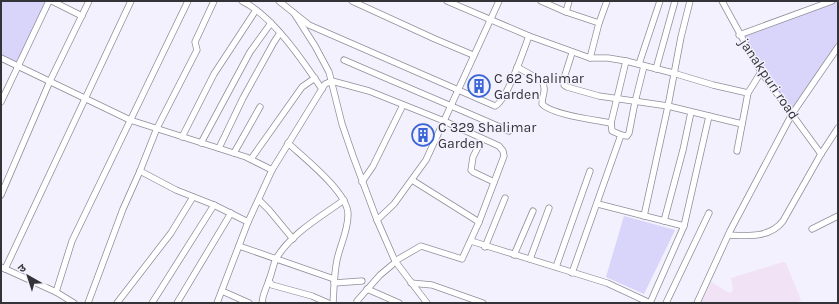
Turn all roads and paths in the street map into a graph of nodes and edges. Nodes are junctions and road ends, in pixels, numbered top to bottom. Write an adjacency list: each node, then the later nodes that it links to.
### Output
1 (51, 1): 23 (street); 38 (street)
2 (89, 1): 23 (street)
3 (131, 1): 49 (street)
4 (188, 1): 60 (street)
5 (214, 1): 64 (street)
6 (242, 1): 20 (street)
7 (279, 1): 22 (street)
8 (352, 1): 32 (street)
9 (447, 1): 24 (street)
10 (499, 1): 24 (street)
11 (541, 1): 19 (street)
12 (569, 1): 21 (street)
13 (607, 1): 26 (street)
14 (660, 1): 37 (street)
15 (675, 1): 40 (street)
16 (690, 1): 42 (street)
17 (722, 1): 28 (street, janakpuri road)
18 (832, 1): 28 (street)
19 (551, 3): 21 (street)
20 (256, 10): 25 (street); 68 (street)
21 (566, 12): 26 (street)
22 (294, 13): 45 (street); 47 (street)
23 (82, 16): 44 (street)
24 (490, 20): 29 (street); 32 (street)
25 (271, 23): 27 (street); 70 (street)
26 (599, 23): 34 (street)
27 (280, 33): 43 (street); 72 (street)
28 (739, 34): 41 (street, janakpuri road)
29 (529, 36): 31 (street); 39 (street)
30 (838, 47): 58 (street)
31 (572, 53): 34 (street); 50 (street)
32 (474, 55): 47 (street)
33 (1, 58): 38 (street)
34 (590, 58): 36 (street)
35 (344, 60): 54 (street)
36 (626, 61): 37 (street); 50 (street)
37 (642, 65): 40 (street); 52 (street)
38 (18, 66): 44 (street); 51 (street)
39 (518, 67): 47 (street); 62 (street)
40 (656, 69): 42 (street)
41 (761, 72): 48 (street); 58 (street, janakpuri road)
42 (673, 73): 48 (street); 55 (street)
43 (315, 78): 46 (street); 76 (street)
44 (50, 81): 49 (street); 83 (street)
45 (332, 82): 46 (street); 53 (street); 81 (street)
46 (323, 87): 71 (street)
47 (458, 89): 54 (street)
48 (748, 93): 63 (street)
49 (84, 98): 60 (street); 112 (street)
50 (617, 99): 52 (street); 62 (street)
51 (1, 102)
52 (635, 102): 55 (street); 67 (street)
53 (403, 105): 61 (street); 81 (street)
54 (451, 105): 61 (street); 66 (street)
55 (668, 106): 57 (street); 94 (street)
56 (260, 107): 74 (street)
57 (691, 112): 59 (street); 97 (street)
58 (792, 114): 75 (street, janakpuri road); 102 (street)
59 (709, 116): 63 (street); 100 (street)
60 (130, 120): 64 (street); 120 (street)
61 (444, 121): 69 (street); 80 (street)
62 (611, 123): 67 (street)
63 (742, 124): 73 (street)
64 (157, 128): 68 (street); 78 (street)
65 (838, 128): 75 (street)
66 (510, 131)
67 (621, 135): 88 (street)
68 (182, 137): 70 (street)
69 (482, 139): 82 (street); 82 (street)
70 (201, 143): 72 (street)
71 (288, 143): 77 (street); 87 (street)
72 (219, 148): 74 (street)
73 (737, 151)
74 (234, 153): 76 (street)
75 (821, 154): 102 (street)
76 (251, 159): 77 (street)
77 (272, 170): 86 (street)
78 (140, 171): 84 (street); 123 (street)
79 (590, 171): 111 (street)
80 (412, 180): 96 (street); 99 (street)
81 (362, 182): 96 (street)
82 (494, 182): 99 (street)
83 (1, 195)
84 (193, 197): 89 (street); 124 (street)
85 (506, 198): 106 (street)
86 (258, 200): 98 (street); 103 (street)
87 (344, 200): 103 (street); 115 (street)
88 (598, 204): 94 (street); 113 (street)
89 (214, 205): 92 (street); 125 (street)
90 (549, 208): 109 (street)
91 (533, 211): 107 (street)
92 (231, 213): 98 (street); 126 (street)
93 (709, 213): 137 (street)
94 (644, 216): 97 (street)
95 (838, 216): 101 (street)
96 (377, 220): 110 (street)
97 (664, 221): 100 (street)
98 (248, 222): 105 (street)
99 (479, 222): 104 (street)
100 (684, 226): 136 (street)
101 (812, 229)
102 (728, 235): 138 (street)
103 (293, 239): 108 (street)
104 (471, 241): 106 (street); 110 (street)
105 (239, 246): 108 (street); 119 (street)
106 (485, 247): 107 (street)
107 (514, 255): 109 (street)
108 (276, 259): 114 (street); 115 (street)
109 (530, 259): 111 (street)
110 (394, 263): 117 (street); 118 (street)
111 (556, 267): 113 (street)
112 (3, 268): 120 (street)
113 (572, 273): 136 (street)
114 (269, 281): 129 (street); 130 (street)
115 (334, 281): 116 (street); 131 (street)
116 (362, 281)
117 (411, 283): 134 (street); 135 (street)
118 (367, 290): 132 (street); 133 (street)
119 (222, 291): 121 (street); 127 (street)
120 (56, 292): 122 (street)
121 (236, 300): 128 (street)
122 (74, 303)
123 (88, 303)
124 (117, 303)
125 (152, 303)
126 (176, 303)
127 (218, 303)
128 (250, 303)
129 (262, 303)
130 (328, 303)
131 (333, 303)
132 (358, 303)
133 (399, 303)
134 (427, 303)
135 (484, 303)
136 (650, 303)
137 (666, 303)
138 (697, 303)

